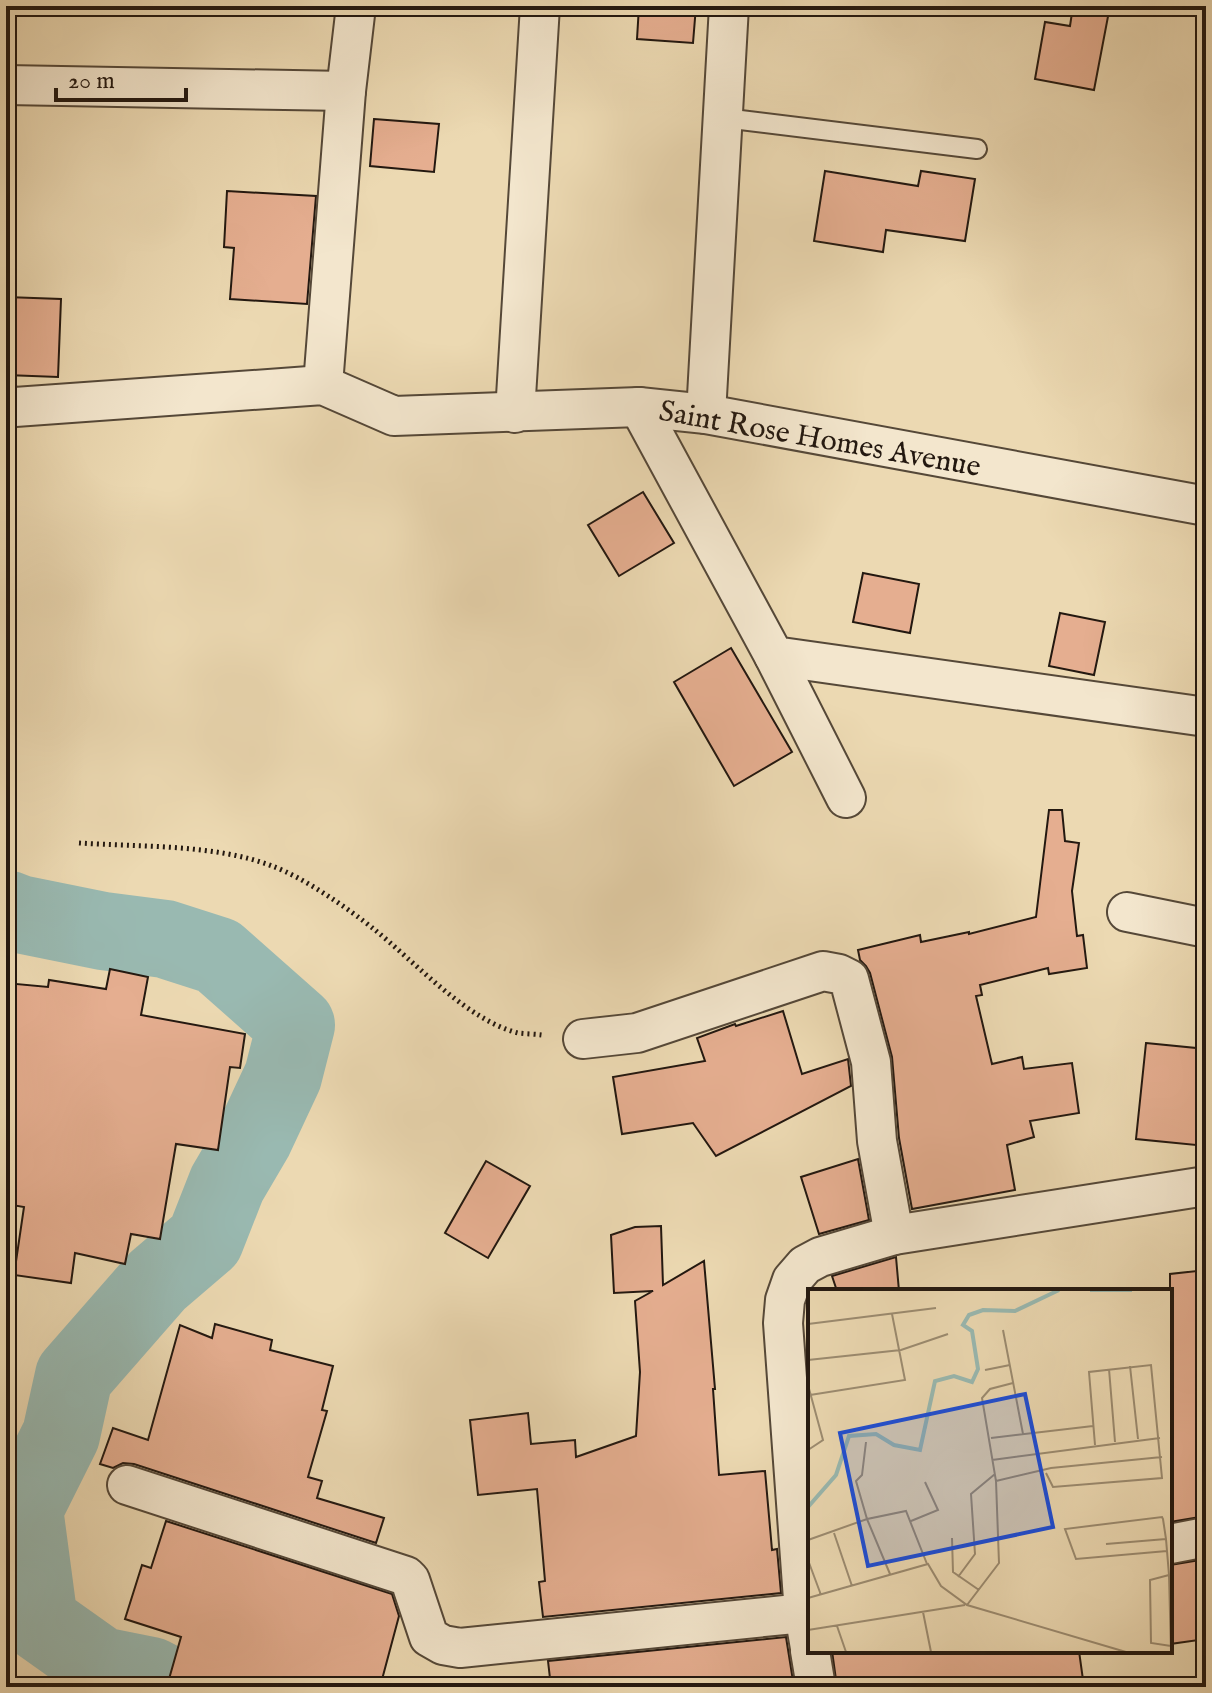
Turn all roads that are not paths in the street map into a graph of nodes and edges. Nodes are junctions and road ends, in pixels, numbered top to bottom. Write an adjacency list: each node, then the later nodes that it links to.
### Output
1 (356, 6): 5 (street)
2 (540, 6): 11 (street)
3 (729, 6): 6 (street)
4 (6, 85): 5 (street)
5 (346, 91): 8 (street)
6 (724, 118): 7 (lane); 12 (street)
7 (977, 149)
8 (323, 385): 9 (street, Saint Rose Homes Avenue); 11 (street, Saint Rose Homes Avenue)
9 (6, 404)
10 (639, 407): 11 (street, Saint Rose Homes Avenue); 12 (street, Saint Rose Homes Avenue); 14 (street)
11 (515, 413)
12 (706, 414): 13 (street, Saint Rose Homes Avenue)
13 (1206, 506)
14 (774, 656): 15 (street); 16 (street)
15 (1206, 717)
16 (846, 798)
17 (1127, 912): 18 (street)
18 (1206, 928)
19 (583, 1039): 21 (street)
20 (1206, 1186): 21 (street)
21 (894, 1235): 25 (street)
22 (127, 1485): 26 (street)
23 (1206, 1537): 24 (street)
24 (1172, 1544)
25 (808, 1619)
26 (808, 1631)
27 (812, 1653): 28 (street)
28 (816, 1687)

